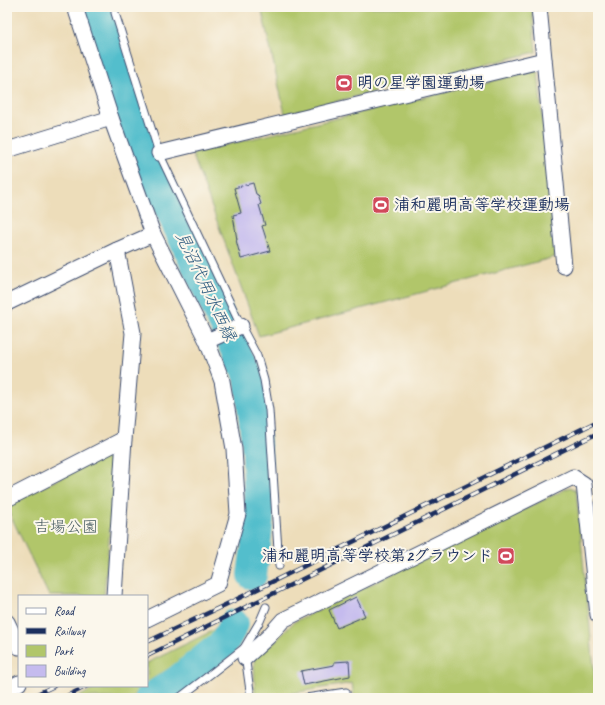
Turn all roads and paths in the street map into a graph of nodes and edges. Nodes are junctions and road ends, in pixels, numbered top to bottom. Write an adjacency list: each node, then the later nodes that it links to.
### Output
1 (75, 7): 5 (street)
2 (115, 7): 7 (lane)
3 (539, 7): 4 (street)
4 (544, 60): 7 (street); 10 (street)
5 (111, 118): 6 (street); 8 (street)
6 (7, 150)
7 (159, 153): 12 (lane)
8 (153, 234): 9 (street); 13 (street)
9 (117, 250): 11 (street); 14 (street)
10 (564, 266)
11 (7, 303)
12 (241, 326): 13 (street); 16 (lane)
13 (207, 341): 21 (street)
14 (124, 440): 15 (street); 18 (street)
15 (7, 499)
16 (279, 566)
17 (596, 581): 20 (street); 24 (street)
18 (114, 595)
19 (266, 607): 24 (lane)
20 (598, 615)
21 (148, 619)
22 (7, 622): 23 (street)
23 (18, 644)
24 (244, 653): 27 (lane); 28 (lane)
25 (18, 684): 26 (street)
26 (7, 689)
27 (179, 698)
28 (251, 698)
29 (306, 698): 30 (lane)
30 (346, 698)

